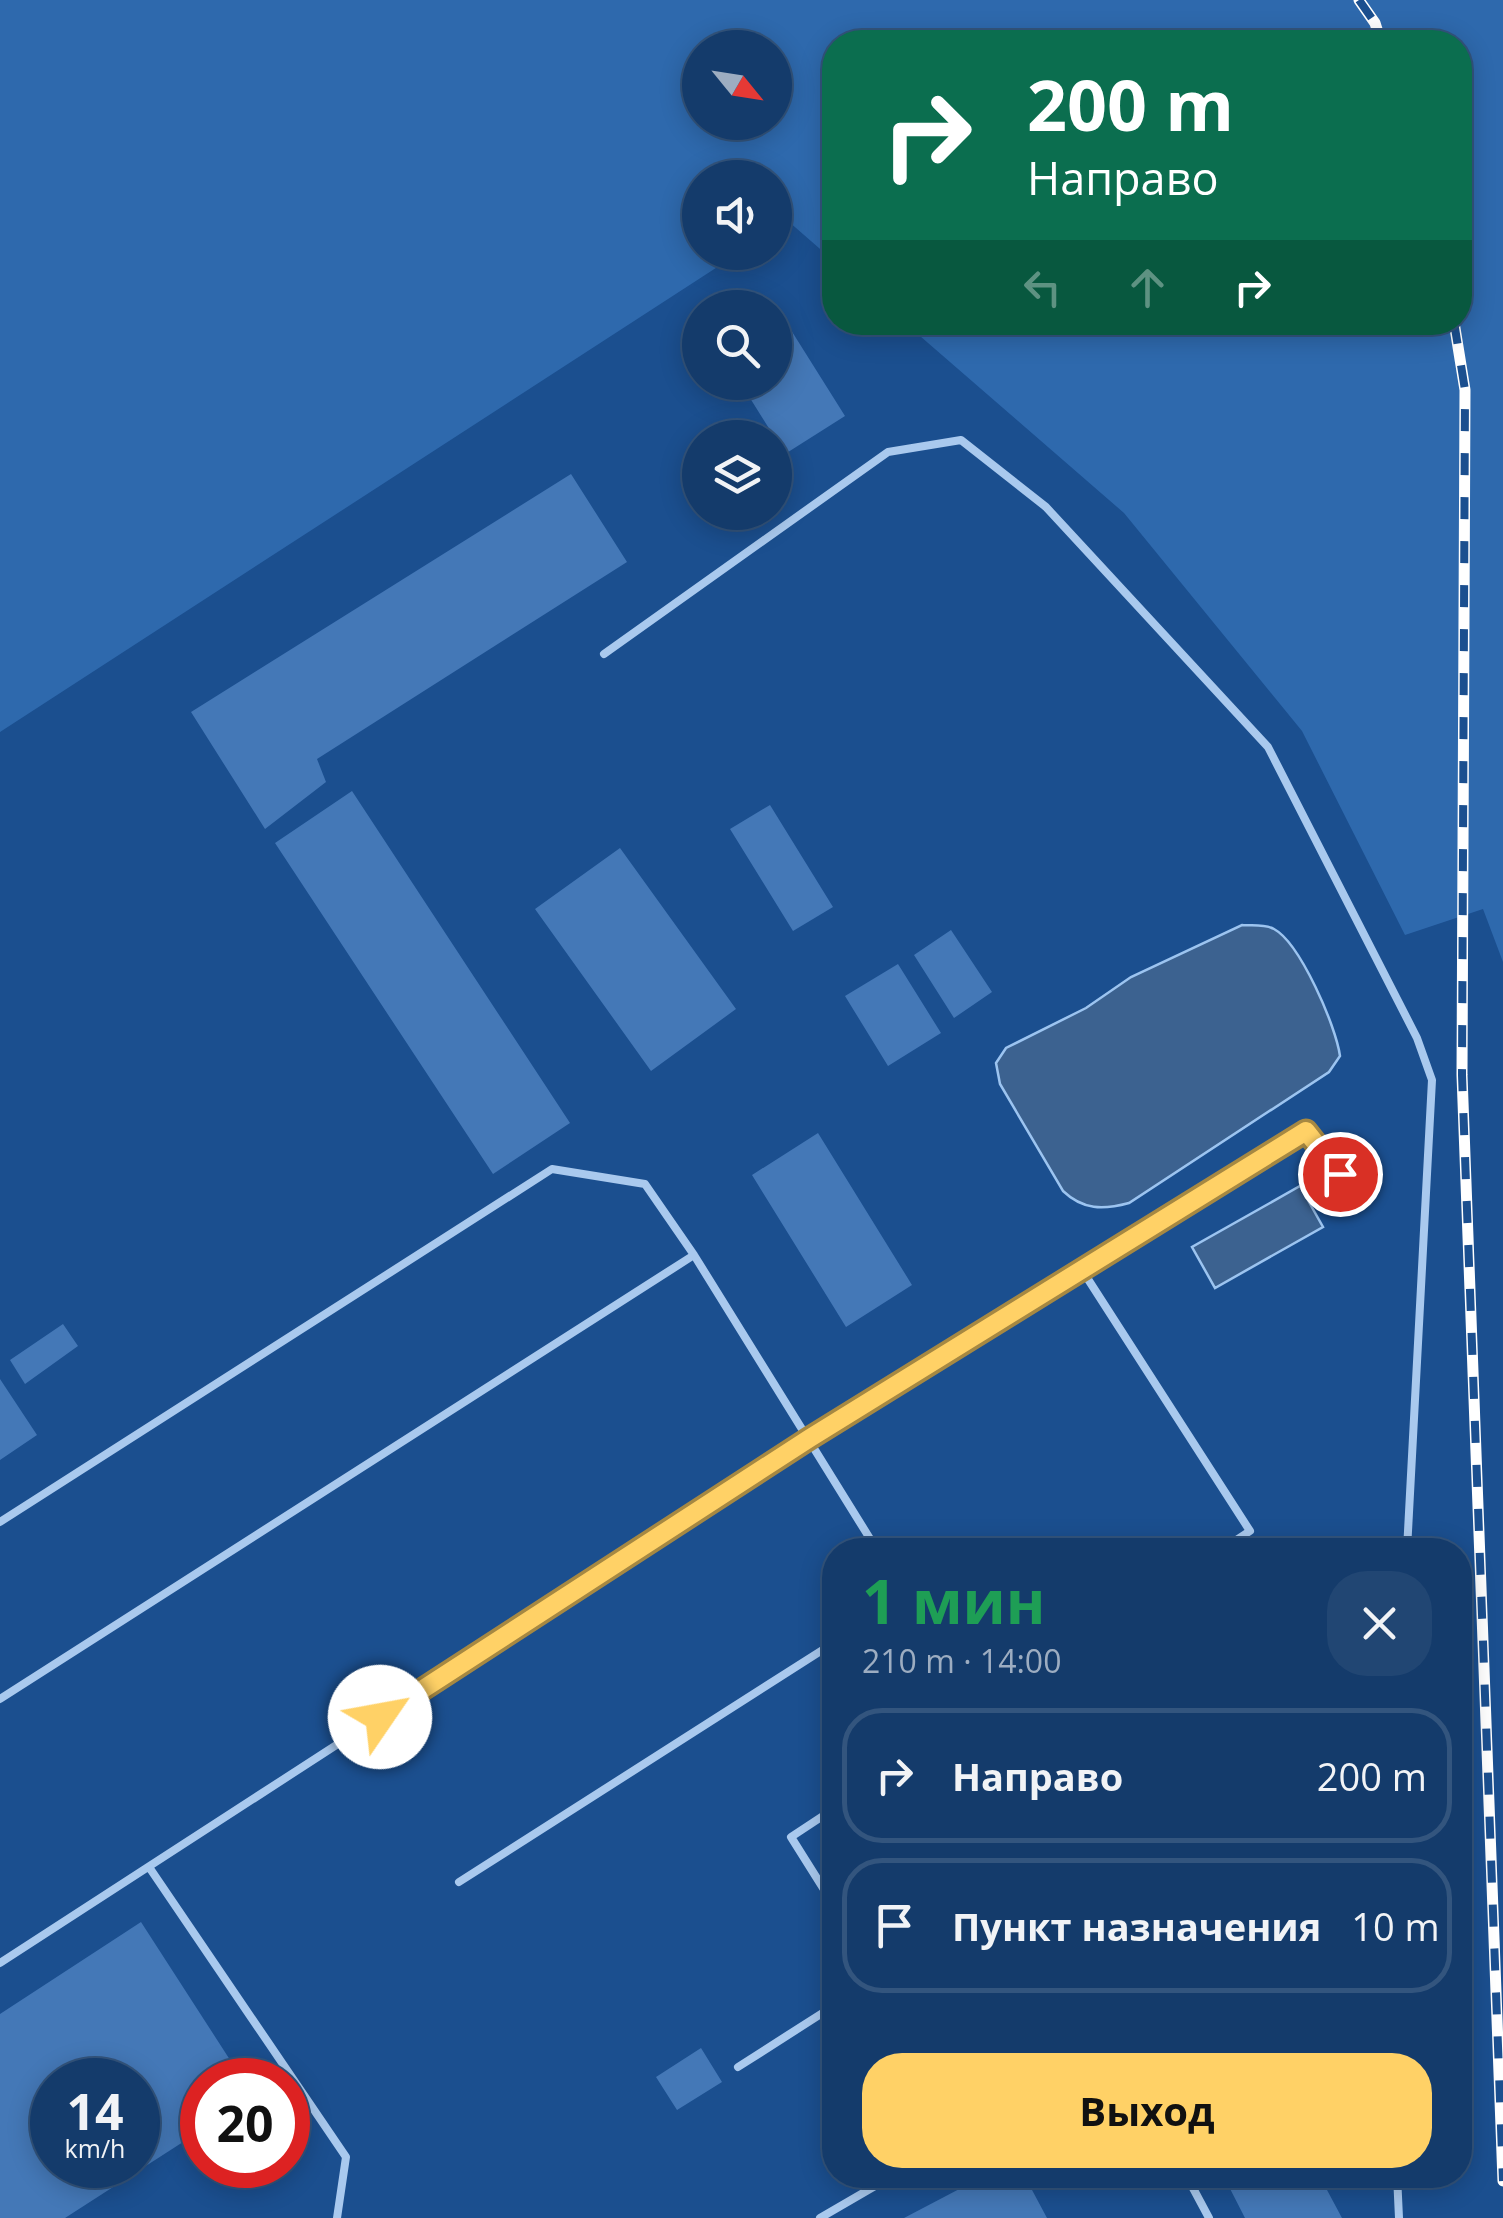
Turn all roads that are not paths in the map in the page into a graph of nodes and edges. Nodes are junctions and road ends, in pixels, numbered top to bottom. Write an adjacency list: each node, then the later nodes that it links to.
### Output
1 (604, 654): 9 (lane)
2 (1357, 1196): 4 (lane)
3 (694, 1255): 5 (lane); 6 (lane); 11 (lane)
4 (1084, 1272): 5 (lane); 8 (lane)
5 (810, 1438): 7 (lane); 13 (lane)
6 (0, 1522)
7 (871, 1538)
8 (1239, 1538)
9 (1407, 1538)
10 (822, 1650): 14 (lane)
11 (0, 1699)
12 (822, 1817): 15 (lane)
13 (149, 1868): 16 (lane); 22 (lane)
14 (460, 1882)
15 (822, 1886)
16 (0, 1963)
17 (822, 2013): 18 (lane)
18 (738, 2068)
19 (872, 2188): 23 (lane)
20 (1193, 2188): 24 (lane)
21 (1398, 2188): 25 (lane)
22 (337, 2218)
23 (820, 2218)
24 (1209, 2218)
25 (1399, 2218)

